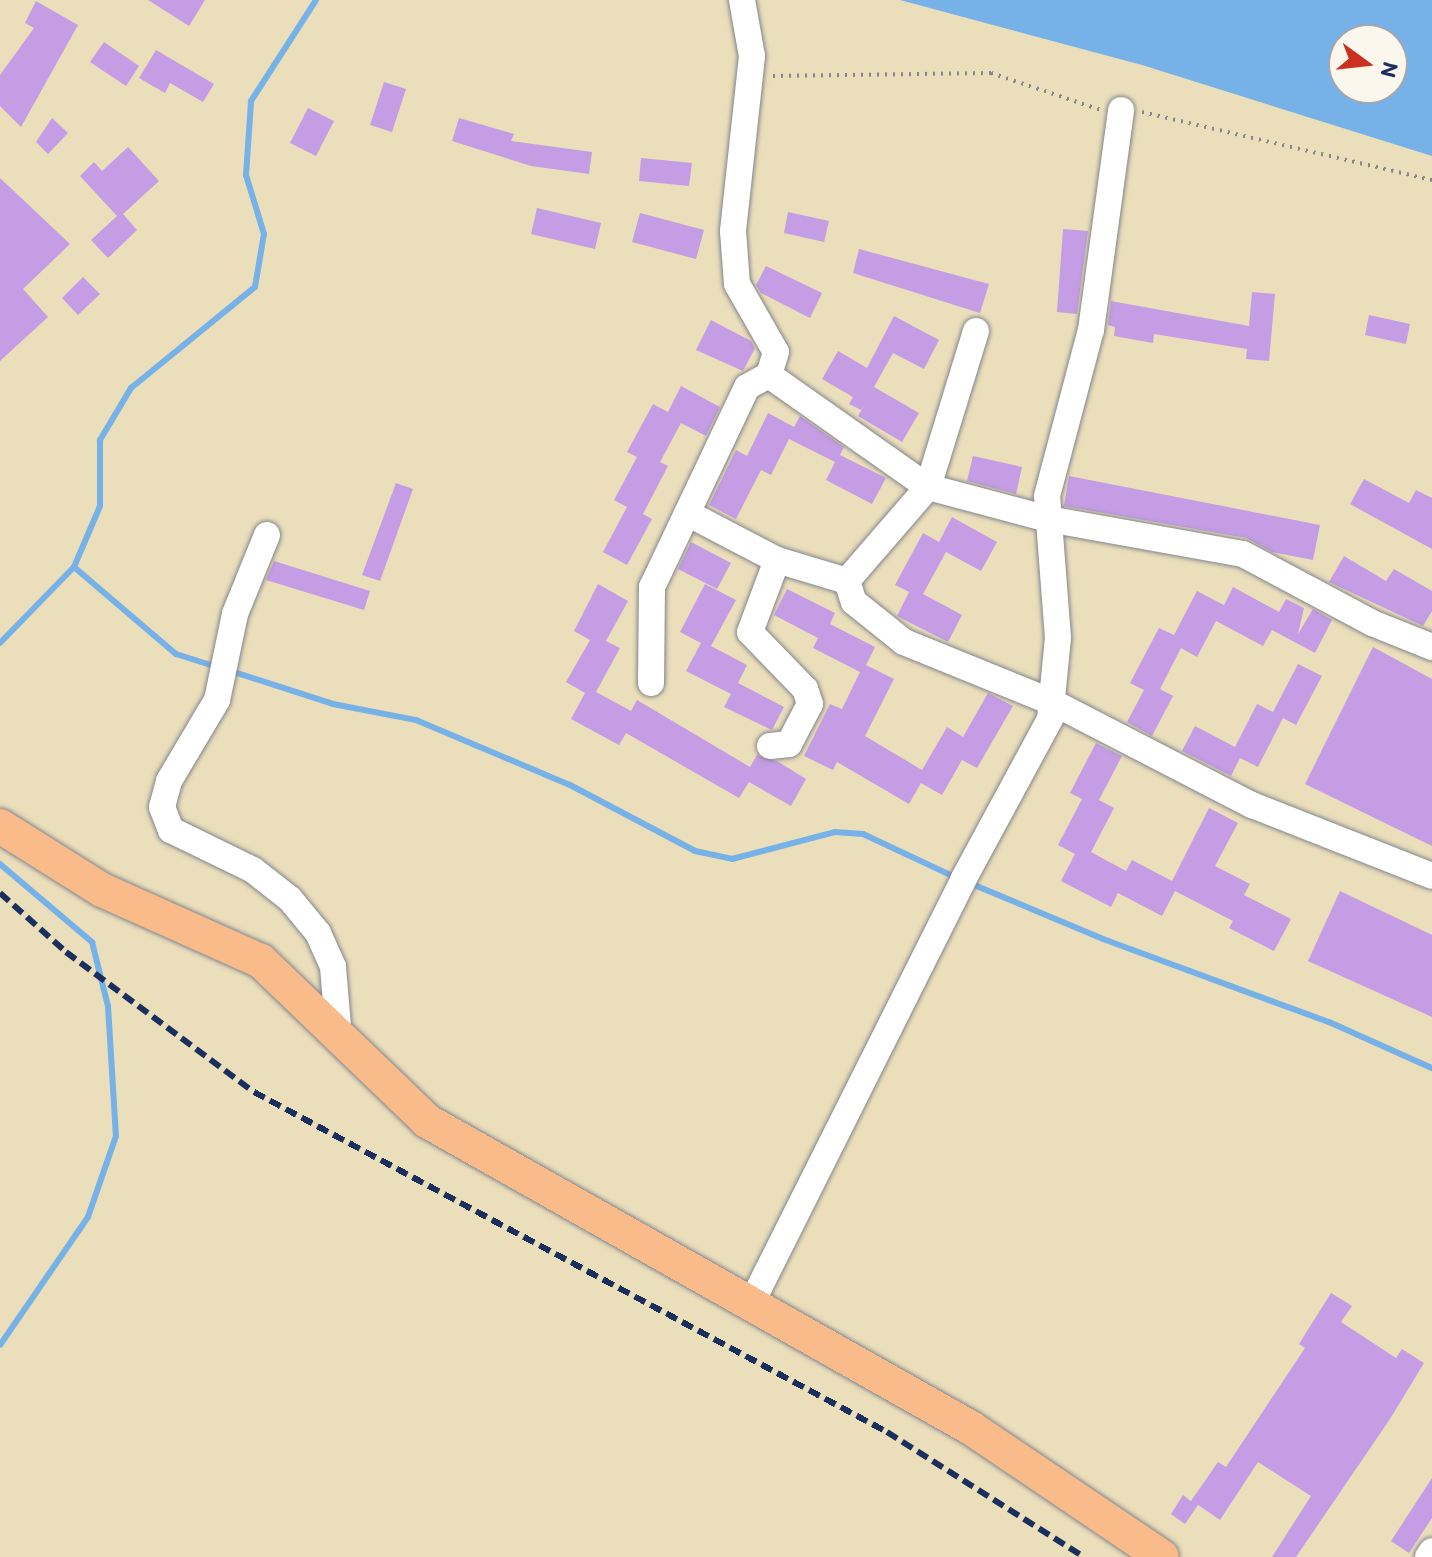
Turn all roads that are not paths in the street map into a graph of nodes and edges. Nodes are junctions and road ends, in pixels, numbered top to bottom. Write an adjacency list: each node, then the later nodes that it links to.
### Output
1 (742, 0): 4 (street)
2 (1121, 110): 7 (street)
3 (976, 331): 5 (street)
4 (769, 375): 5 (street); 6 (street)
5 (928, 487): 7 (street); 10 (street)
6 (687, 513): 9 (street); 12 (street)
7 (1048, 519): 11 (street); 13 (street)
8 (267, 535): 17 (street)
9 (777, 560): 10 (street); 14 (street)
10 (847, 581): 13 (street)
11 (1432, 647)
12 (651, 683)
13 (1054, 703): 16 (street); 18 (street)
14 (770, 746)
15 (0, 826): 17 (main road)
16 (1432, 876)
17 (339, 1038): 18 (main road)
18 (750, 1306): 20 (main road)
19 (1432, 1551): 21 (street)
20 (1162, 1557)
21 (1428, 1557)

